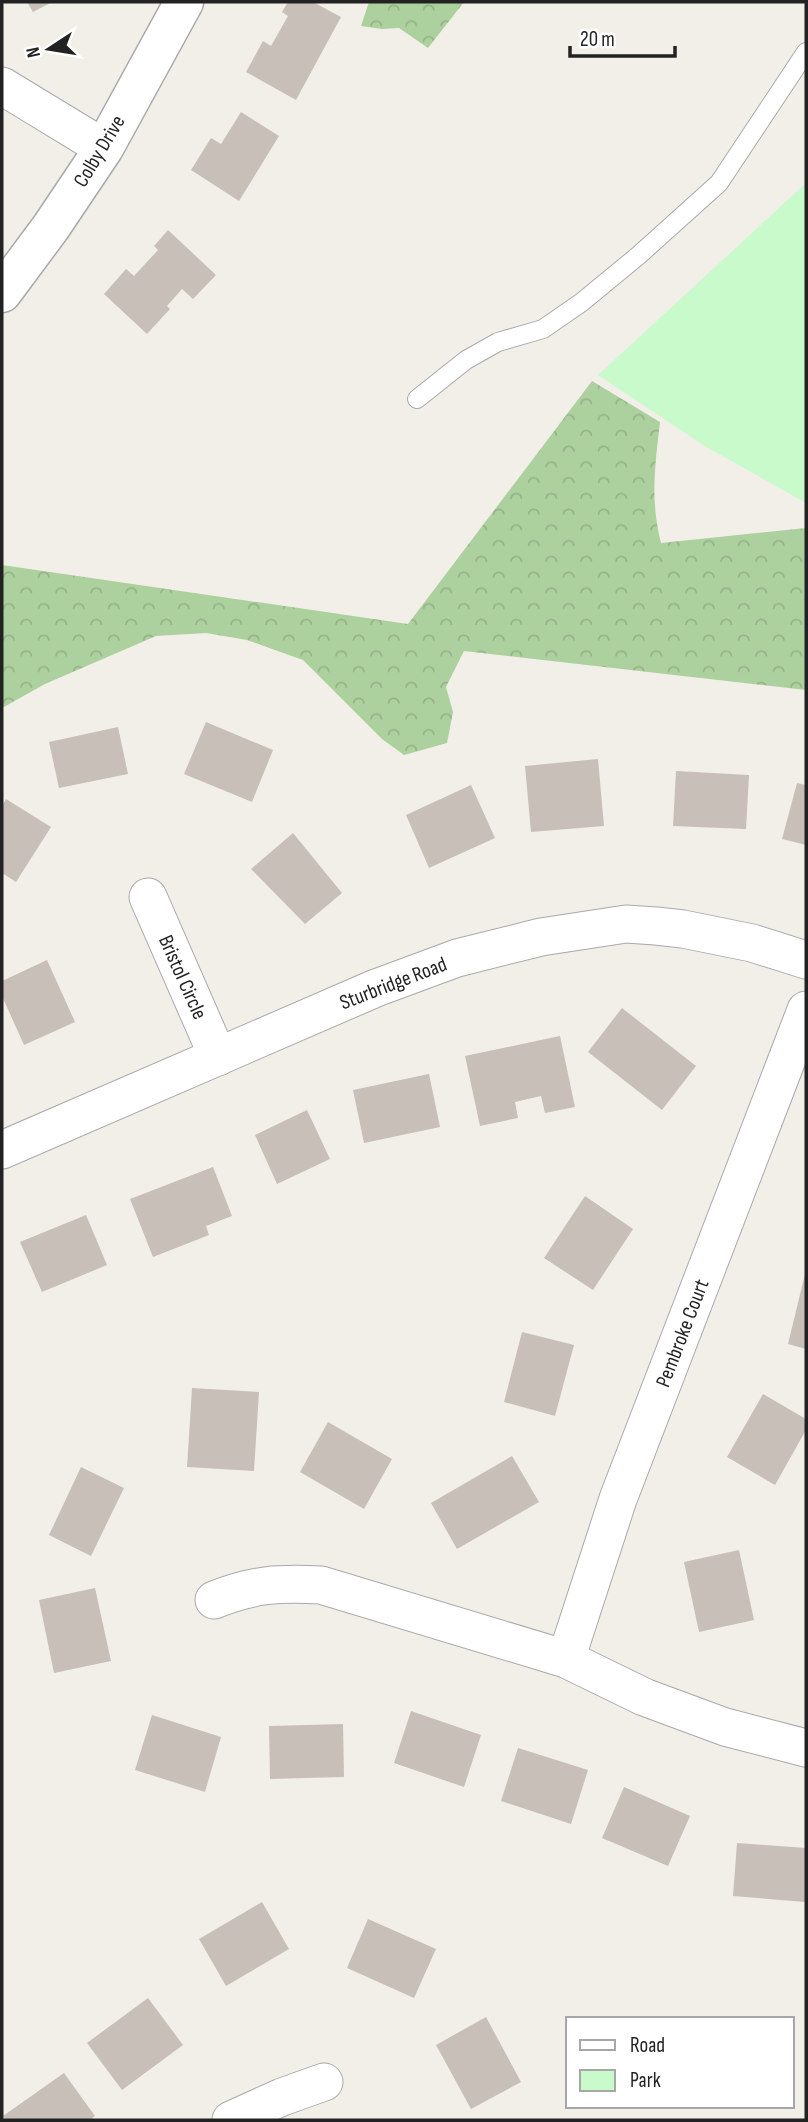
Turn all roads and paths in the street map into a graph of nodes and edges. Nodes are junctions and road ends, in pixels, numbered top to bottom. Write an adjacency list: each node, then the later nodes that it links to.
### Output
1 (184, 2): 4 (street, Colby Drive)
2 (806, 52): 6 (lane)
3 (2, 86): 4 (street)
4 (104, 148): 5 (street, Colby Drive)
5 (2, 293)
6 (417, 398)
7 (148, 897): 10 (street, Bristol Circle)
8 (806, 960): 10 (street, Sturbridge Road)
9 (806, 1010): 13 (street, Pembroke Court)
10 (218, 1057): 11 (street, Sturbridge Road)
11 (2, 1150)
12 (214, 1600): 13 (street)
13 (566, 1660): 14 (street)
14 (806, 1748)
15 (324, 2082): 16 (street)
16 (231, 2120)

